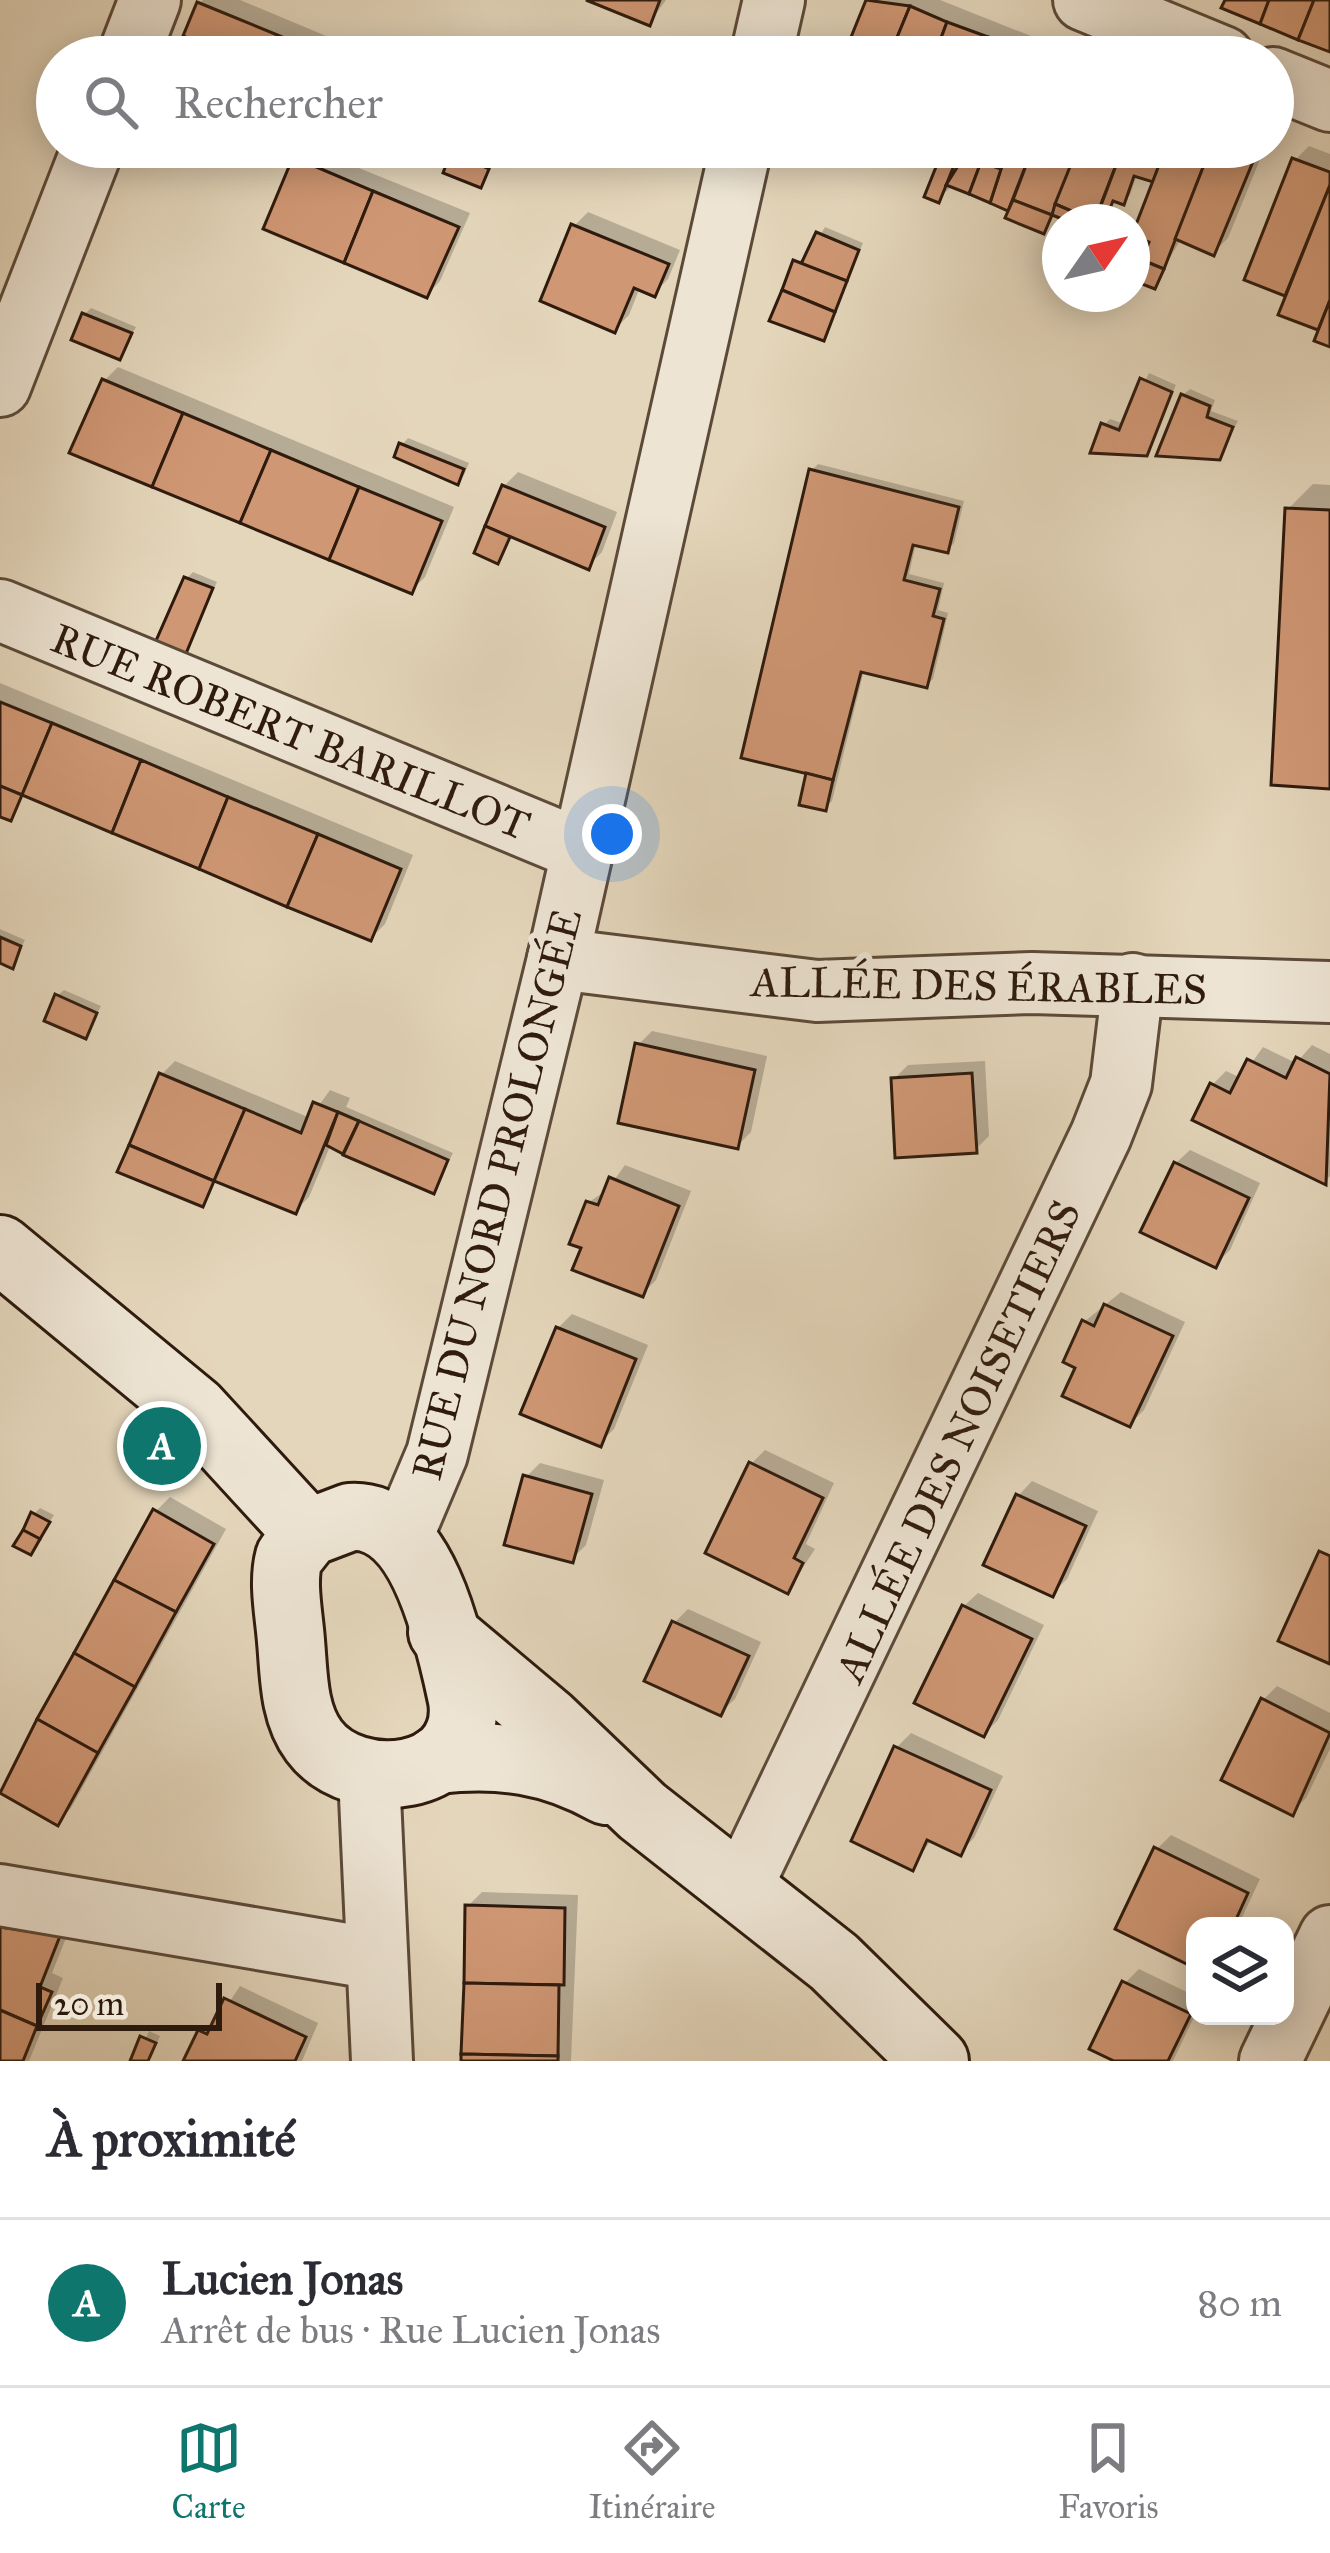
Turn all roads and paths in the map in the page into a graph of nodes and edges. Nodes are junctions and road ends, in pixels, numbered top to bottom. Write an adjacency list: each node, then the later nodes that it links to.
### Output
1 (150, 0): 4 (street)
2 (774, 0): 5 (street)
3 (1084, 0): 6 (street)
4 (136, 36)
5 (766, 36)
6 (1172, 36)
7 (1294, 86): 8 (street)
8 (1330, 101)
9 (85, 168): 11 (street)
10 (736, 168): 13 (street, RUE DU NORD PROLONGÉE)
11 (0, 386)
12 (0, 610): 13 (street, RUE ROBERT BARILLOT)
13 (583, 851): 14 (street, RUE DU NORD PROLONGÉE)
14 (558, 959): 15 (street, ALLÉE DES ÉRABLES); 19 (street, RUE DU NORD PROLONGÉE)
15 (1133, 983): 16 (street, ALLÉE DES ÉRABLES); 24 (street, ALLÉE DES NOISETIERS)
16 (1330, 992)
17 (0, 1250): 18 (street)
18 (308, 1532): 19 (street); 22 (street)
19 (402, 1537): 20 (street)
20 (442, 1632): 21 (street); 23 (street)
21 (437, 1760): 22 (street); 23 (street)
22 (369, 1775): 27 (street)
23 (643, 1810): 24 (street)
24 (742, 1886): 29 (street)
25 (0, 1895): 27 (street)
26 (1330, 1936): 30 (street)
27 (376, 1959): 28 (street)
28 (382, 2061)
29 (934, 2061)
30 (1270, 2061)

